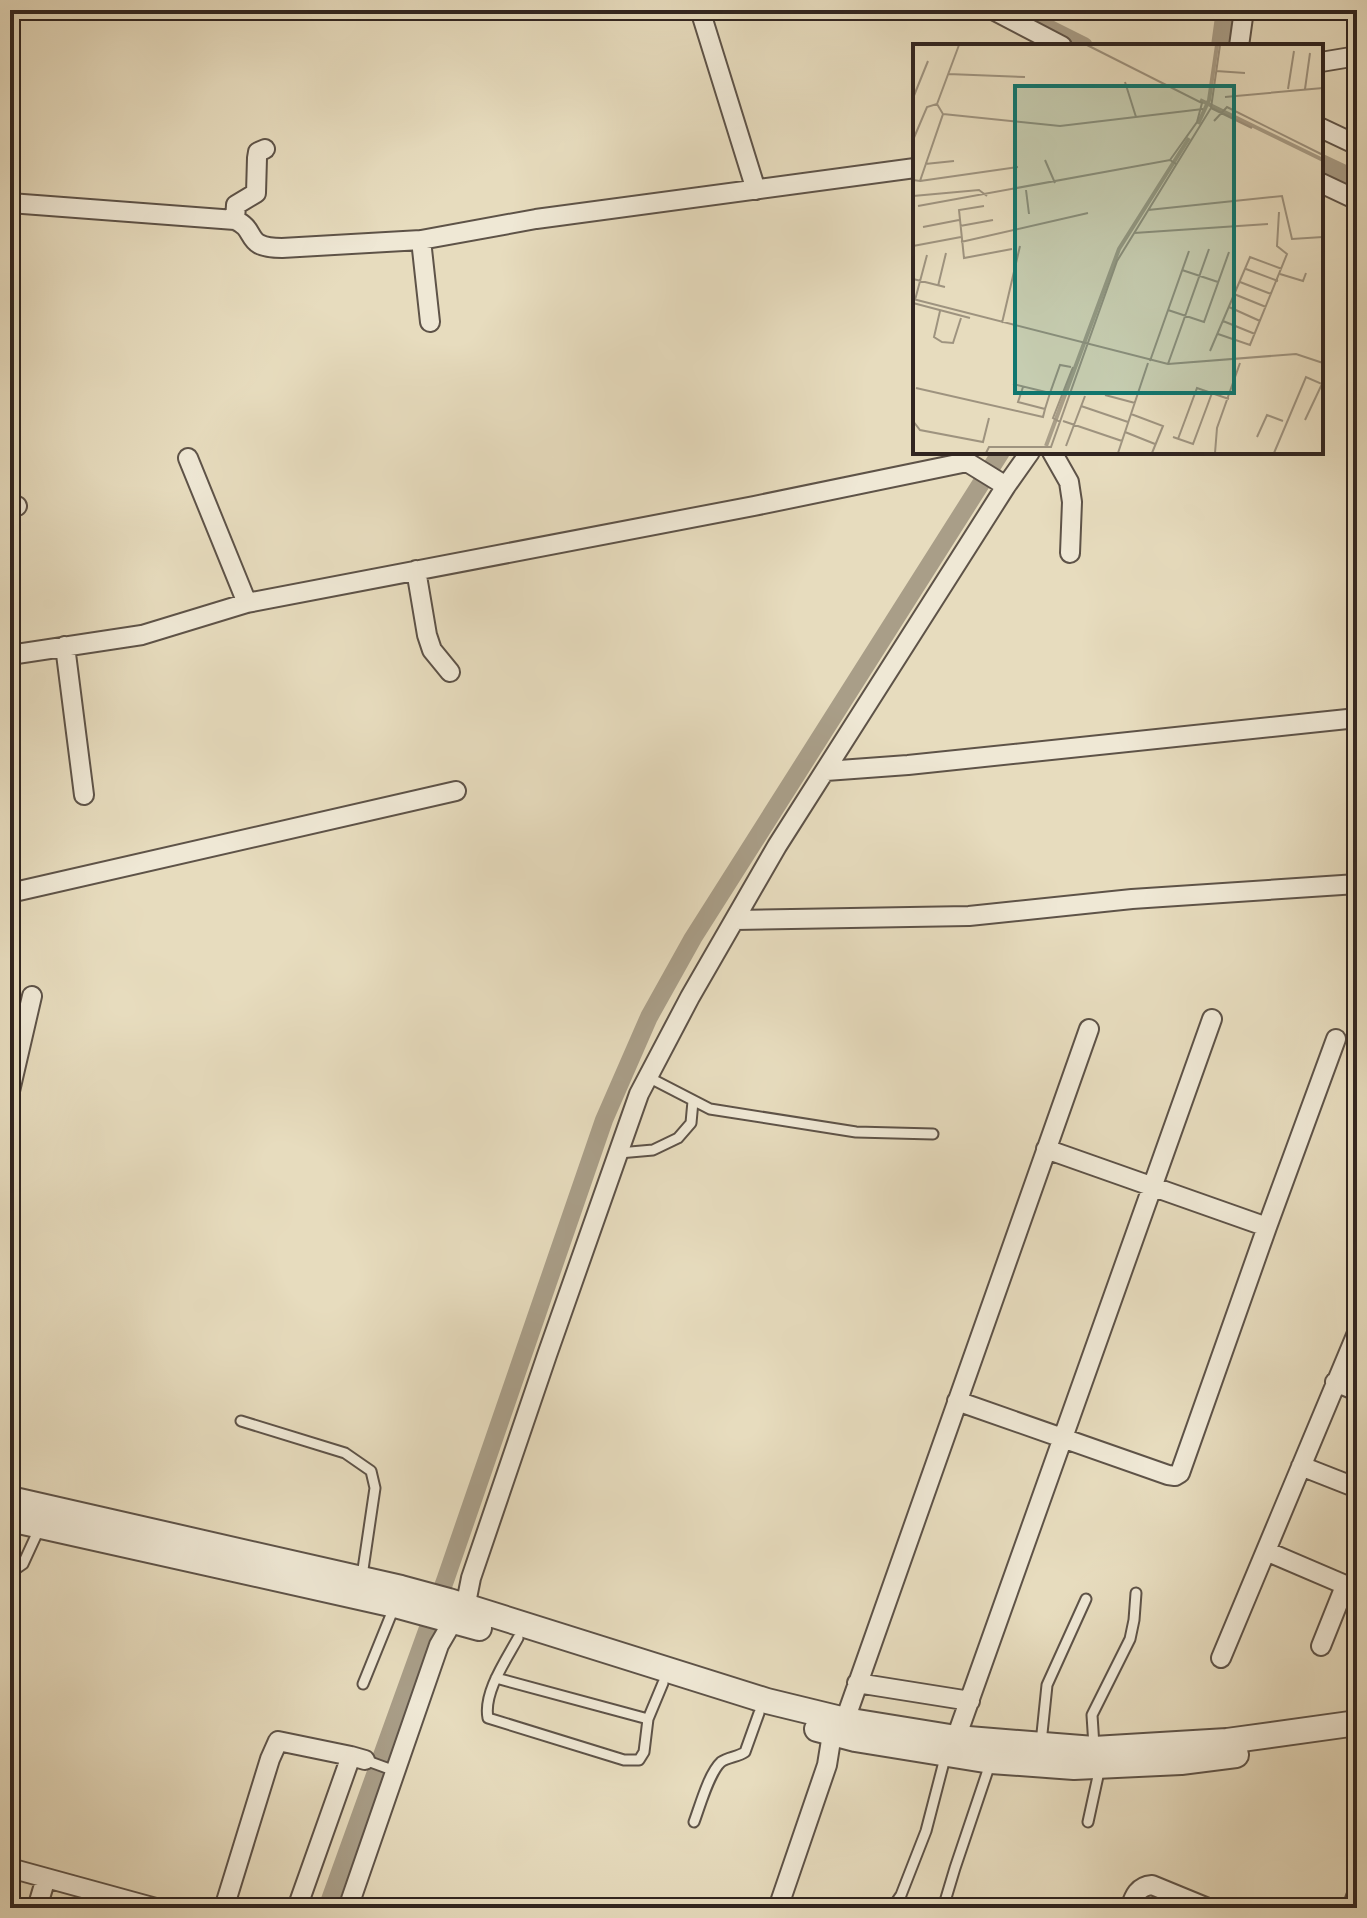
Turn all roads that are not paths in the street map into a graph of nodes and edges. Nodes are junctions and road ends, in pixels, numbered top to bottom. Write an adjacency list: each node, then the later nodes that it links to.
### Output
1 (700, 10): 13 (street)
2 (993, 10): 4 (street)
3 (1244, 10): 5 (street)
4 (1058, 44)
5 (1239, 44)
6 (1357, 56): 7 (street)
7 (1323, 62)
8 (1323, 129): 9 (street)
9 (1357, 145)
10 (265, 149): 16 (street)
11 (913, 168): 13 (street)
12 (1323, 184): 14 (street)
13 (756, 190): 17 (street)
14 (1357, 200)
15 (10, 203): 16 (street)
16 (235, 220): 17 (street)
17 (421, 240): 18 (street)
18 (430, 322)
19 (1028, 454): 23 (street)
20 (1053, 454): 24 (street)
21 (188, 458): 26 (street)
22 (973, 461): 23 (street); 25 (street)
23 (1002, 484): 31 (street)
24 (1070, 553)
25 (416, 570): 26 (street); 29 (street)
26 (247, 603): 27 (street)
27 (65, 646): 28 (street); 33 (street)
28 (10, 655)
29 (450, 672)
30 (1357, 718): 31 (street)
31 (826, 771): 36 (street)
32 (456, 791): 35 (street)
33 (84, 795)
34 (1357, 884): 36 (street)
35 (10, 893)
36 (735, 920): 41 (street)
37 (32, 996): 42 (street)
38 (1212, 1019): 47 (street)
39 (1089, 1029): 45 (street)
40 (1336, 1039): 48 (street)
41 (648, 1077): 43 (lane); 46 (street)
42 (10, 1091)
43 (693, 1101): 44 (lane); 46 (lane)
44 (933, 1134)
45 (1046, 1149): 47 (street); 52 (street)
46 (619, 1153): 66 (street)
47 (1152, 1186): 48 (street); 54 (street)
48 (1267, 1227): 54 (street)
49 (1357, 1333): 50 (street)
50 (1335, 1382): 51 (street); 55 (street)
51 (1357, 1391)
52 (957, 1401): 54 (street); 72 (street)
53 (241, 1421): 62 (lane)
54 (1063, 1439): 74 (street)
55 (1301, 1466): 56 (street); 60 (street)
56 (1357, 1488)
57 (10, 1499): 62 (street)
58 (10, 1519): 59 (street)
59 (41, 1526): 61 (lane); 66 (street)
60 (1266, 1551): 63 (street); 69 (street)
61 (10, 1573)
62 (362, 1579): 66 (street)
63 (1351, 1588): 68 (street)
64 (1136, 1593): 83 (lane)
65 (1086, 1599): 81 (lane)
66 (436, 1609): 67 (street); 73 (lane); 78 (street); 85 (street)
67 (518, 1638): 70 (lane); 71 (street)
68 (1321, 1646)
69 (1221, 1658)
70 (496, 1678): 76 (lane); 76 (lane)
71 (663, 1683): 75 (street); 76 (lane)
72 (857, 1683): 74 (street); 78 (street)
73 (363, 1684)
74 (970, 1701): 80 (street)
75 (759, 1713): 78 (street); 86 (lane)
76 (648, 1719)
77 (1357, 1723): 83 (street)
78 (838, 1727): 80 (street); 96 (street)
79 (1357, 1740): 83 (street)
80 (951, 1746): 81 (street); 84 (street); 97 (lane)
81 (1041, 1746): 83 (street)
82 (358, 1758): 85 (lane); 93 (street); 94 (street)
83 (1098, 1758): 84 (street); 87 (lane)
84 (991, 1761): 98 (lane)
85 (392, 1770): 95 (street)
86 (694, 1822)
87 (1088, 1822)
88 (10, 1868): 89 (street)
89 (46, 1878): 91 (street); 92 (street)
90 (1357, 1894): 101 (street)
91 (37, 1908)
92 (156, 1908)
93 (224, 1908)
94 (297, 1908)
95 (348, 1908)
96 (778, 1908)
97 (892, 1908)
98 (943, 1908)
99 (1130, 1908): 100 (street)
100 (1208, 1908)
101 (1352, 1908)

